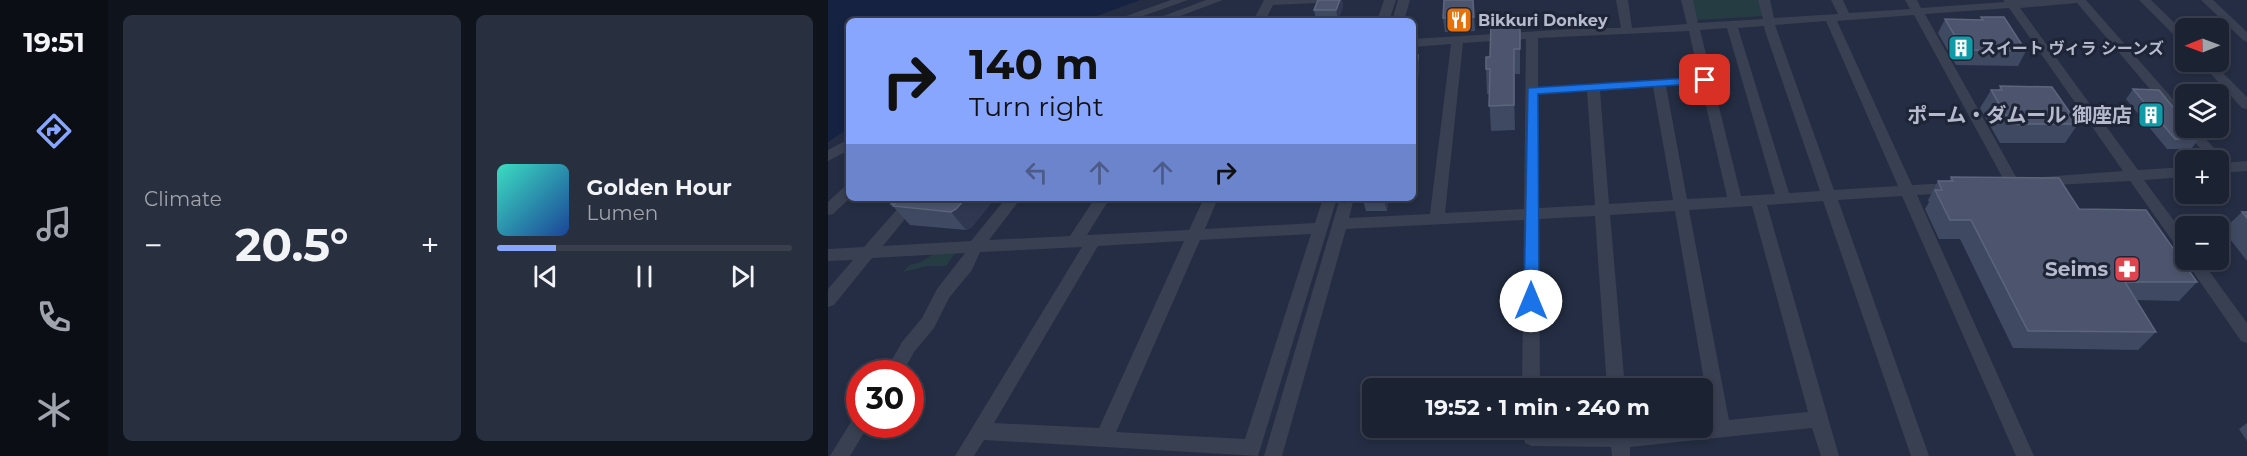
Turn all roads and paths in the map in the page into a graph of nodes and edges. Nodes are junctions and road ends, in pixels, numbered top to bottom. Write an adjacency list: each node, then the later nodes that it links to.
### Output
1 (1182, 0): 16 (street)
2 (1217, 0): 17 (street)
3 (1317, 0): 13 (street)
4 (1390, 0): 19 (street)
5 (1404, 0): 20 (street)
6 (1622, 0): 26 (street)
7 (1687, 0): 24 (street)
8 (1764, 0): 22 (street)
9 (1837, 0): 21 (street)
10 (2079, 0): 14 (street); 37 (street)
11 (2145, 0): 25 (street)
12 (2207, 0): 28 (street)
13 (1269, 1): 18 (street)
14 (2010, 2): 15 (street); 45 (street)
15 (1914, 6): 21 (street); 45 (street)
16 (1127, 18)
17 (1165, 18)
18 (1260, 18)
19 (1384, 18)
20 (1399, 18)
21 (1838, 18): 22 (street); 47 (street)
22 (1769, 22): 23 (street); 49 (street)
23 (1732, 26): 24 (street); 50 (street)
24 (1693, 27): 26 (street); 32 (street)
25 (2175, 30)
26 (1627, 32): 27 (street)
27 (1532, 35): 29 (street); 35 (street)
28 (2247, 38)
29 (1457, 40): 30 (street); 63 (street)
30 (1416, 43)
31 (2216, 72): 36 (street)
32 (1705, 80): 33 (street); 58 (street)
33 (1659, 83): 34 (street); 59 (street)
34 (1593, 86): 35 (street); 61 (street)
35 (1533, 90): 62 (street)
36 (2247, 105)
37 (2175, 110)
38 (2197, 138): 40 (street)
39 (846, 146): 41 (street)
40 (2207, 150)
41 (828, 156)
42 (2229, 165): 43 (street)
43 (2247, 166)
44 (2175, 173): 45 (street)
45 (2134, 176): 67 (street)
46 (1965, 187): 47 (street)
47 (1907, 190): 49 (street); 92 (street)
48 (846, 194): 60 (street)
49 (1828, 195): 50 (street); 91 (street)
50 (1783, 198): 51 (street)
51 (1758, 200): 58 (street); 79 (street)
52 (912, 201): 71 (street)
53 (1012, 201): 70 (street)
54 (1101, 201): 69 (street)
55 (1210, 201): 66 (street)
56 (1329, 201): 65 (street)
57 (1346, 201): 64 (street)
58 (1735, 202): 59 (street)
59 (1681, 205): 61 (street); 80 (street)
60 (828, 210)
61 (1602, 210): 62 (street); 78 (street)
62 (1531, 214): 63 (street); 77 (street)
63 (1437, 219): 64 (street)
64 (1340, 224): 89 (street)
65 (1321, 228): 66 (street); 86 (street)
66 (1195, 234): 68 (street); 82 (street)
67 (2175, 234)
68 (1094, 240): 69 (street); 81 (street)
69 (1075, 241): 70 (street)
70 (976, 246): 71 (street); 76 (street)
71 (866, 252): 72 (street); 74 (street)
72 (828, 255)
73 (2200, 270): 75 (street)
74 (828, 300)
75 (2247, 336)
76 (901, 360)
77 (1532, 378)
78 (1615, 378)
79 (1819, 419): 80 (street); 90 (street)
80 (1721, 428): 85 (street)
81 (980, 431): 82 (street); 88 (street)
82 (1104, 437): 86 (street)
83 (850, 438): 87 (street)
84 (1554, 438): 85 (street)
85 (1620, 441)
86 (1250, 452)
87 (839, 456)
88 (964, 456)
89 (1273, 456)
90 (1830, 456)
91 (1920, 456)
92 (2025, 456)

